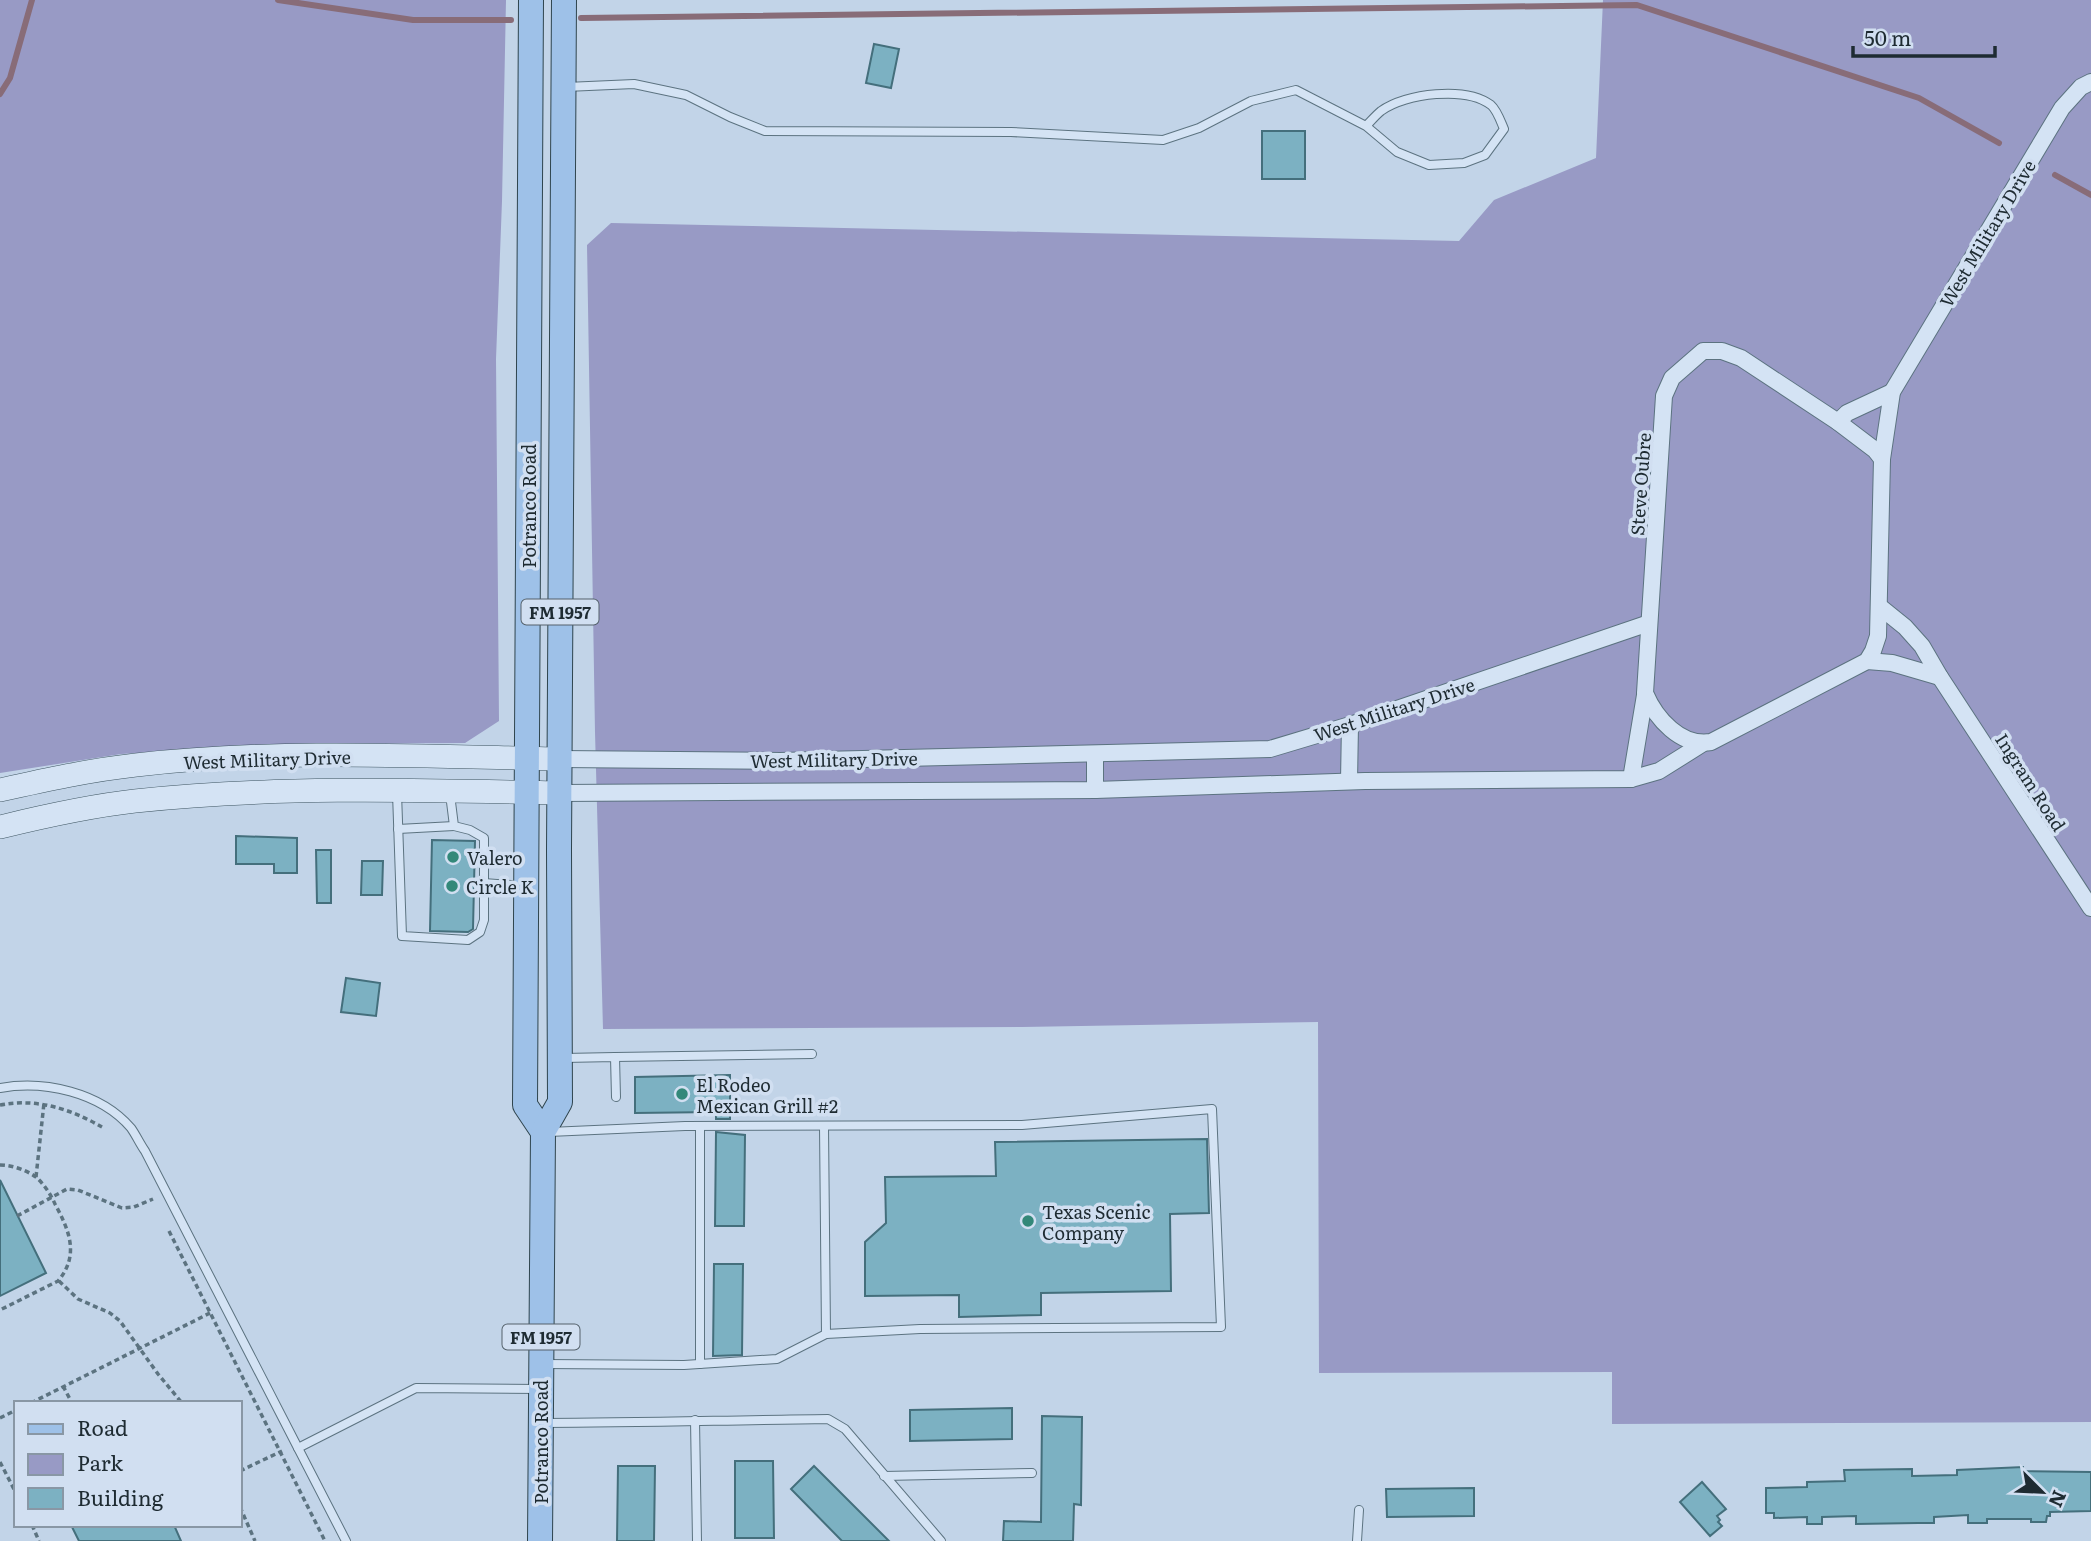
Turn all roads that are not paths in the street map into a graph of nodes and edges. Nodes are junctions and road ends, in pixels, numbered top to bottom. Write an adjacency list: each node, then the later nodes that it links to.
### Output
1 (531, 0): 17 (main road, Potranco Road / FM 1957)
2 (564, 0): 4 (main road, Potranco Road / FM 1957)
3 (2091, 82): 6 (street, West Military Drive)
4 (563, 87): 5 (lane); 18 (main road, Potranco Road / FM 1957)
5 (1366, 126): 5 (lane)
6 (1892, 391): 7 (street); 8 (street, West Military Drive)
7 (1838, 422): 8 (street, Steve Oubre); 10 (street, Steve Oubre)
8 (1882, 459): 9 (street)
9 (1879, 606): 11 (street); 12 (street, Ingram Road)
10 (1649, 623): 13 (street, Steve Oubre); 14 (street, West Military Drive)
11 (1867, 662): 12 (street); 15 (street)
12 (1940, 677): 32 (street, Ingram Road)
13 (1645, 693): 15 (street); 19 (street, Steve Oubre)
14 (1350, 725): 16 (street, West Military Drive); 20 (street)
15 (1702, 744): 19 (street, West Military Drive)
16 (1095, 754): 18 (street, West Military Drive); 22 (street)
17 (527, 758): 18 (main road, West Military Drive); 21 (main road, West Military Drive); 25 (main road, Potranco Road / FM 1957)
18 (560, 759): 26 (main road, Potranco Road / FM 1957)
19 (1631, 779): 20 (street, West Military Drive)
20 (1349, 781): 22 (street, West Military Drive)
21 (0, 790)
22 (1095, 790): 26 (street, West Military Drive)
23 (397, 791): 24 (main road, West Military Drive); 28 (main road, West Military Drive); 29 (lane)
24 (450, 791): 25 (main road, West Military Drive); 27 (lane)
25 (526, 792): 26 (main road, West Military Drive); 31 (main road, Potranco Road / FM 1957)
26 (560, 793): 35 (main road, Potranco Road / FM 1957)
27 (454, 826): 29 (lane); 30 (lane)
28 (0, 827)
29 (398, 830): 30 (lane)
30 (484, 883): 31 (lane)
31 (526, 886): 40 (main road, Potranco Road / FM 1957)
32 (2091, 908)
33 (811, 1055): 34 (lane)
34 (615, 1057): 35 (lane); 37 (lane)
35 (560, 1058): 40 (main road, Potranco Road / FM 1957)
36 (0, 1088): 47 (lane)
37 (616, 1097)
38 (700, 1126): 39 (lane); 40 (lane); 43 (lane)
39 (824, 1126): 41 (lane); 41 (lane)
40 (543, 1132): 42 (main road, Potranco Road / FM 1957)
41 (826, 1334): 43 (lane)
42 (541, 1364): 43 (lane); 44 (main road, Potranco Road / FM 1957)
43 (699, 1364)
44 (540, 1389): 46 (main road, Potranco Road / FM 1957); 47 (lane)
45 (695, 1420): 46 (lane); 49 (lane); 53 (lane)
46 (541, 1423): 52 (main road, Potranco Road / FM 1957)
47 (298, 1448): 51 (lane)
48 (1032, 1474): 49 (lane)
49 (884, 1476): 54 (lane)
50 (1359, 1510): 55 (lane)
51 (346, 1541)
52 (540, 1541)
53 (696, 1541)
54 (941, 1541)
55 (1357, 1541)

